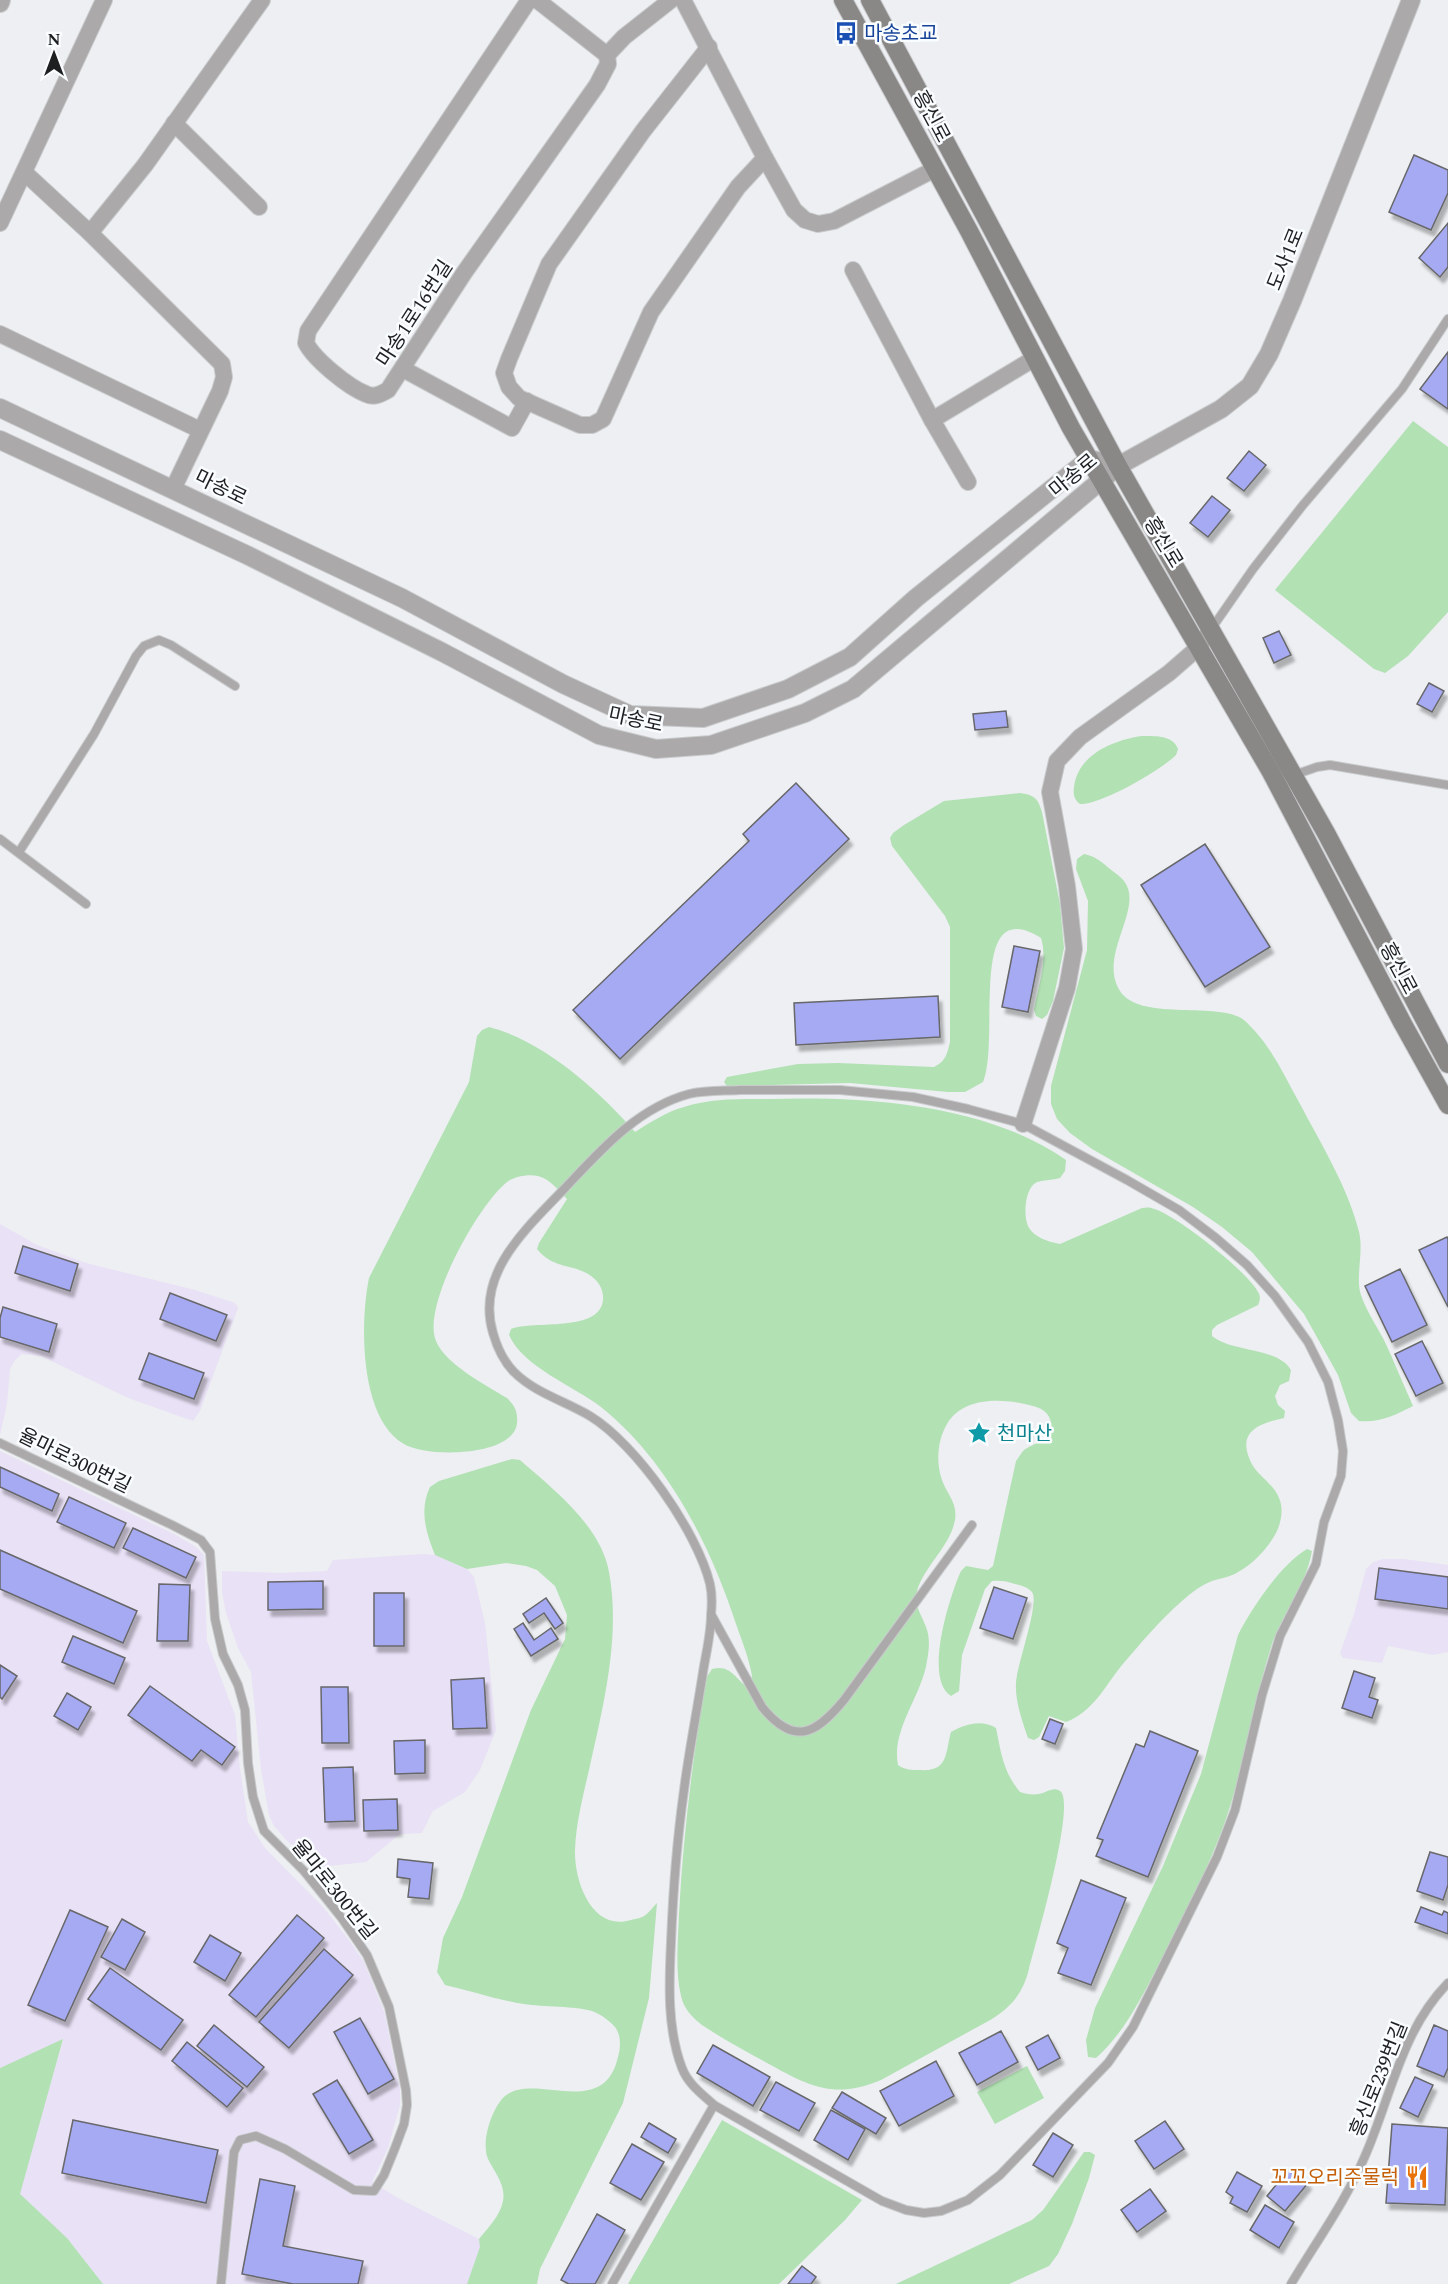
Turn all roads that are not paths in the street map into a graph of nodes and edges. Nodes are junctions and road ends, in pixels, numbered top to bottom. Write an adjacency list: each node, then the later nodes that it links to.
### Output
1 (104, 0): 15 (street)
2 (262, 0): 12 (street)
3 (529, 0): 23 (street, 마송1로16번길)
4 (537, 0): 11 (street)
5 (671, 0): 11 (street)
6 (683, 0): 10 (street)
7 (843, 0): 14 (main road, 흥신로)
8 (870, 0): 30 (main road, 흥신로)
9 (1411, 0): 30 (street, 도사1로)
10 (709, 47): 13 (street); 24 (street)
11 (607, 55): 23 (street, 마송1로16번길)
12 (174, 123): 16 (street); 18 (street)
13 (765, 158): 14 (street); 24 (street)
14 (935, 169): 22 (main road, 흥신로)
15 (25, 173): 17 (street); 18 (street)
16 (259, 207)
17 (0, 223)
18 (90, 233): 27 (street)
19 (853, 270): 26 (street)
20 (1448, 319): 34 (lane)
21 (0, 334): 27 (street)
22 (1035, 358): 26 (street); 29 (main road, 흥신로)
23 (403, 369): 24 (street)
24 (527, 401)
25 (0, 408): 33 (street, 마송로)
26 (932, 420): 32 (street)
27 (200, 430): 33 (street)
28 (0, 440): 31 (street, 마송로)
29 (1089, 459): 30 (street, 마송로); 31 (main road, 흥신로); 33 (street, 마송로)
30 (1118, 466): 31 (street, 마송로); 34 (main road, 흥신로)
31 (1101, 480): 35 (main road, 흥신로)
32 (968, 482)
33 (173, 489)
34 (1212, 628): 35 (street); 37 (main road, 흥신로)
35 (1200, 646): 43 (main road, 흥신로); 44 (street)
36 (235, 686): 40 (lane)
37 (1294, 775): 38 (lane); 42 (main road, 흥신로)
38 (1448, 785)
39 (0, 839): 40 (lane)
40 (19, 852): 41 (lane)
41 (86, 904)
42 (1448, 1064)
43 (1448, 1105)
44 (1023, 1124): 47 (lane); 49 (lane)
45 (0, 1443): 50 (lane, 율마로300번길)
46 (972, 1525): 47 (lane)
47 (711, 1616): 49 (lane)
48 (1448, 1983): 52 (lane, 흥신로239번길)
49 (714, 2105): 51 (lane)
50 (221, 2284)
51 (612, 2284)
52 (1291, 2284)

